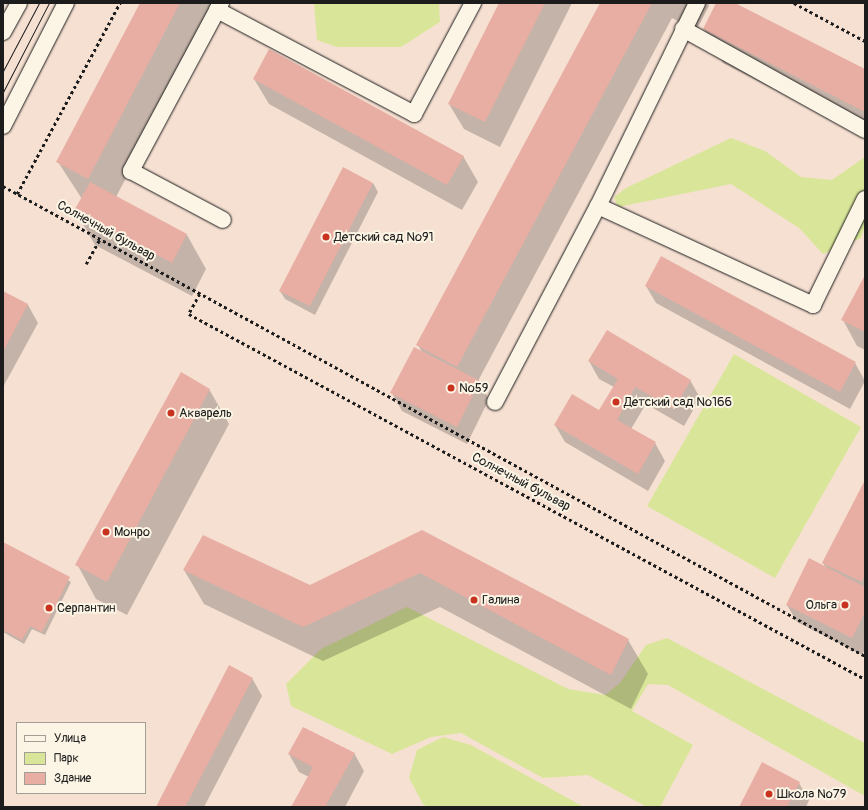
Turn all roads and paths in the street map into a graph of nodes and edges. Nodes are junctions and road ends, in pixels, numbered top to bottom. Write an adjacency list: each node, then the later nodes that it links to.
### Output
1 (19, 3): 9 (street)
2 (66, 3): 11 (street)
3 (120, 3): 14 (path)
4 (473, 3): 7 (street)
5 (697, 3): 8 (street)
6 (794, 3): 10 (path)
7 (219, 6): 17 (street)
8 (683, 29): 12 (street); 16 (street)
9 (3, 32)
10 (865, 41)
11 (3, 126)
12 (865, 130)
13 (3, 186): 14 (path, Солнечный бульвар)
14 (18, 194): 18 (path, Солнечный бульвар)
15 (865, 199): 16 (street)
16 (598, 206): 21 (street)
17 (224, 220)
18 (100, 239): 19 (path); 20 (path, Солнечный бульвар)
19 (86, 264)
20 (200, 294): 22 (path, Солнечный бульвар); 23 (path, Солнечный бульвар)
21 (495, 402)
22 (865, 656)
23 (865, 679)

